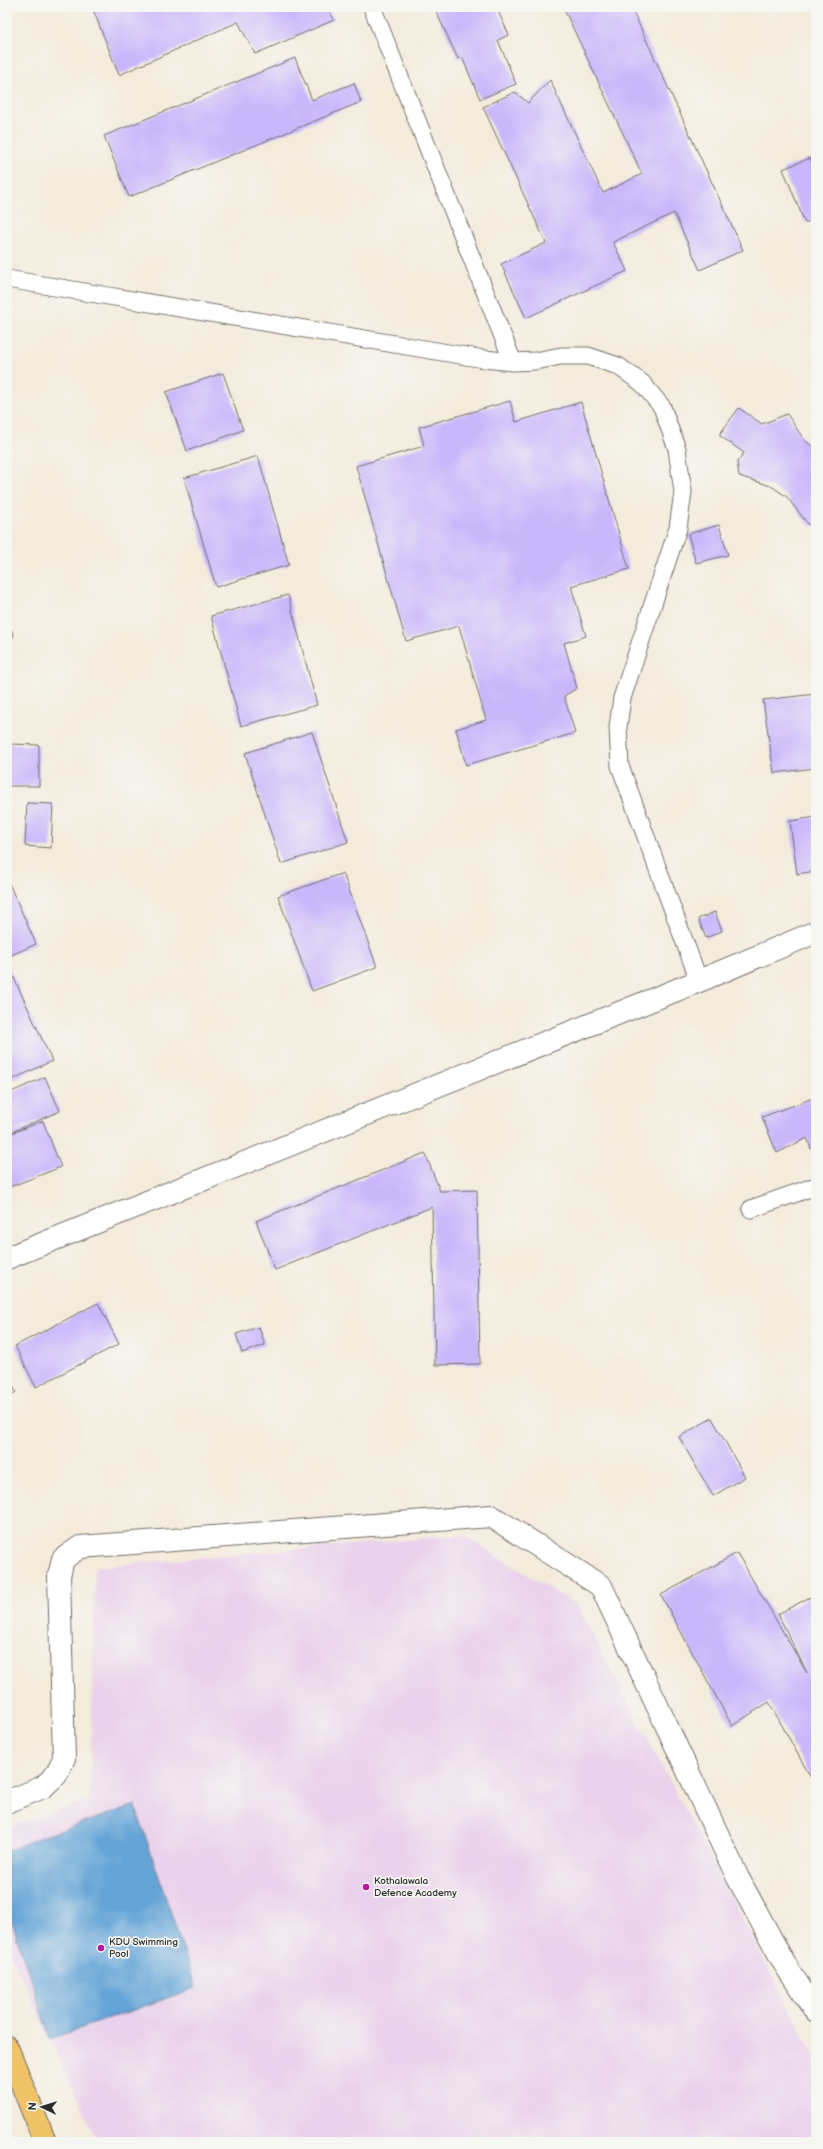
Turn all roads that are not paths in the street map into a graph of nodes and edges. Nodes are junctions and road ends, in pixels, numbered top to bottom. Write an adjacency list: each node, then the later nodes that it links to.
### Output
1 (372, 7): 3 (lane)
2 (7, 279): 3 (lane)
3 (513, 362): 5 (lane)
4 (816, 932): 5 (street)
5 (700, 981): 8 (street)
6 (816, 1186): 7 (lane)
7 (751, 1209)
8 (7, 1258)
9 (7, 1802): 10 (street)
10 (816, 2012)
11 (7, 2047): 12 (main road)
12 (45, 2142)

